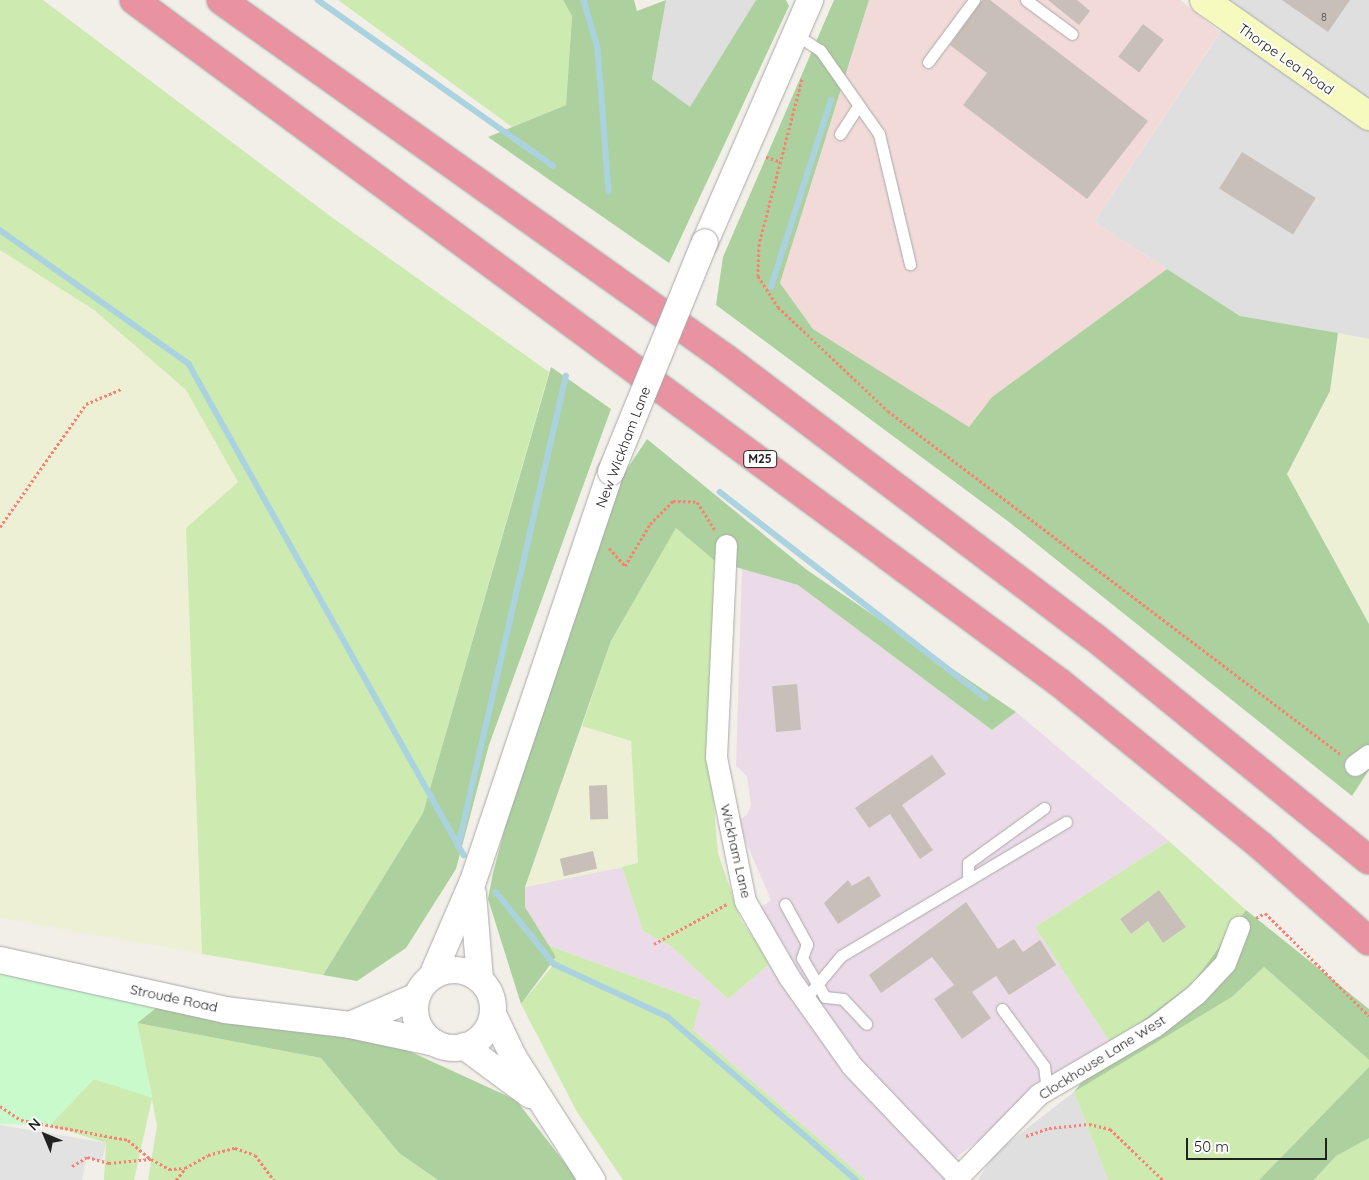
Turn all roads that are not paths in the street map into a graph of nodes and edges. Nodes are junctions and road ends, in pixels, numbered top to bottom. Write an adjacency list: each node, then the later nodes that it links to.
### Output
1 (134, 0): 21 (highway, M25)
2 (221, 0): 16 (highway)
3 (974, 0): 8 (lane)
4 (1026, 0): 7 (lane)
5 (1204, 0): 10 (main road, Thorpe Lea Road)
6 (800, 14): 9 (lane); 18 (street, New Wickham Lane, bridge)
7 (1072, 34)
8 (928, 62)
9 (858, 106): 11 (lane); 12 (lane)
10 (1369, 116)
11 (840, 134)
12 (910, 264)
13 (726, 545): 25 (street, Wickham Lane)
14 (1044, 808): 17 (lane)
15 (1066, 822): 17 (lane)
16 (1369, 860)
17 (968, 878): 25 (lane)
18 (473, 881): 23 (street, New Wickham Lane); 24 (street, New Wickham Lane)
19 (785, 904): 25 (lane)
20 (1239, 927): 32 (street, Clockhouse Lane West)
21 (1369, 941)
22 (0, 960): 29 (street, Stroude Road)
23 (480, 979): 24 (street); 27 (street)
24 (424, 986): 29 (street); 30 (street)
25 (811, 992): 28 (lane); 34 (street, Wickham Lane)
26 (1002, 1008): 32 (lane)
27 (493, 1014): 31 (street); 33 (street)
28 (866, 1024)
29 (350, 1026): 30 (street, Stroude Road)
30 (435, 1043): 31 (street)
31 (464, 1046): 33 (street)
32 (1047, 1089): 34 (street, Clockhouse Lane West)
33 (545, 1109): 35 (street)
34 (956, 1178)
35 (592, 1180)

